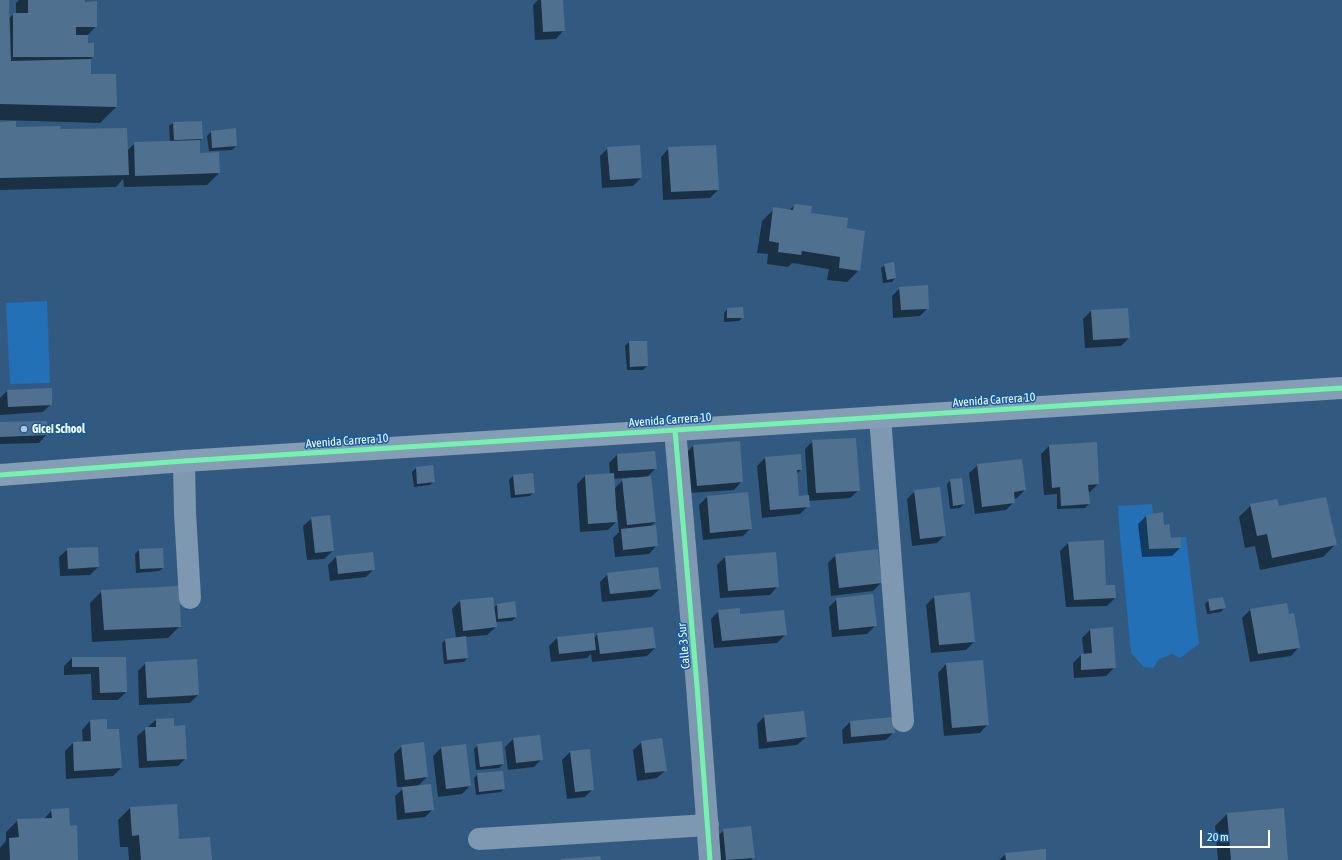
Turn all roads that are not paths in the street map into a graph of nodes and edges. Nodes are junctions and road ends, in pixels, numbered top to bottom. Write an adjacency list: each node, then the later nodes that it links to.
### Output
1 (1342, 388): 2 (street, Avenida Carrera 10)
2 (880, 417): 3 (street, Avenida Carrera 10); 7 (street)
3 (676, 430): 4 (street, Avenida Carrera 10); 8 (street, Calle 3 Sur)
4 (184, 461): 5 (street, Avenida Carrera 10); 6 (street)
5 (0, 475)
6 (190, 598)
7 (903, 721)
8 (708, 825): 9 (street); 10 (street, Calle 3 Sur)
9 (480, 838)
10 (710, 860)

